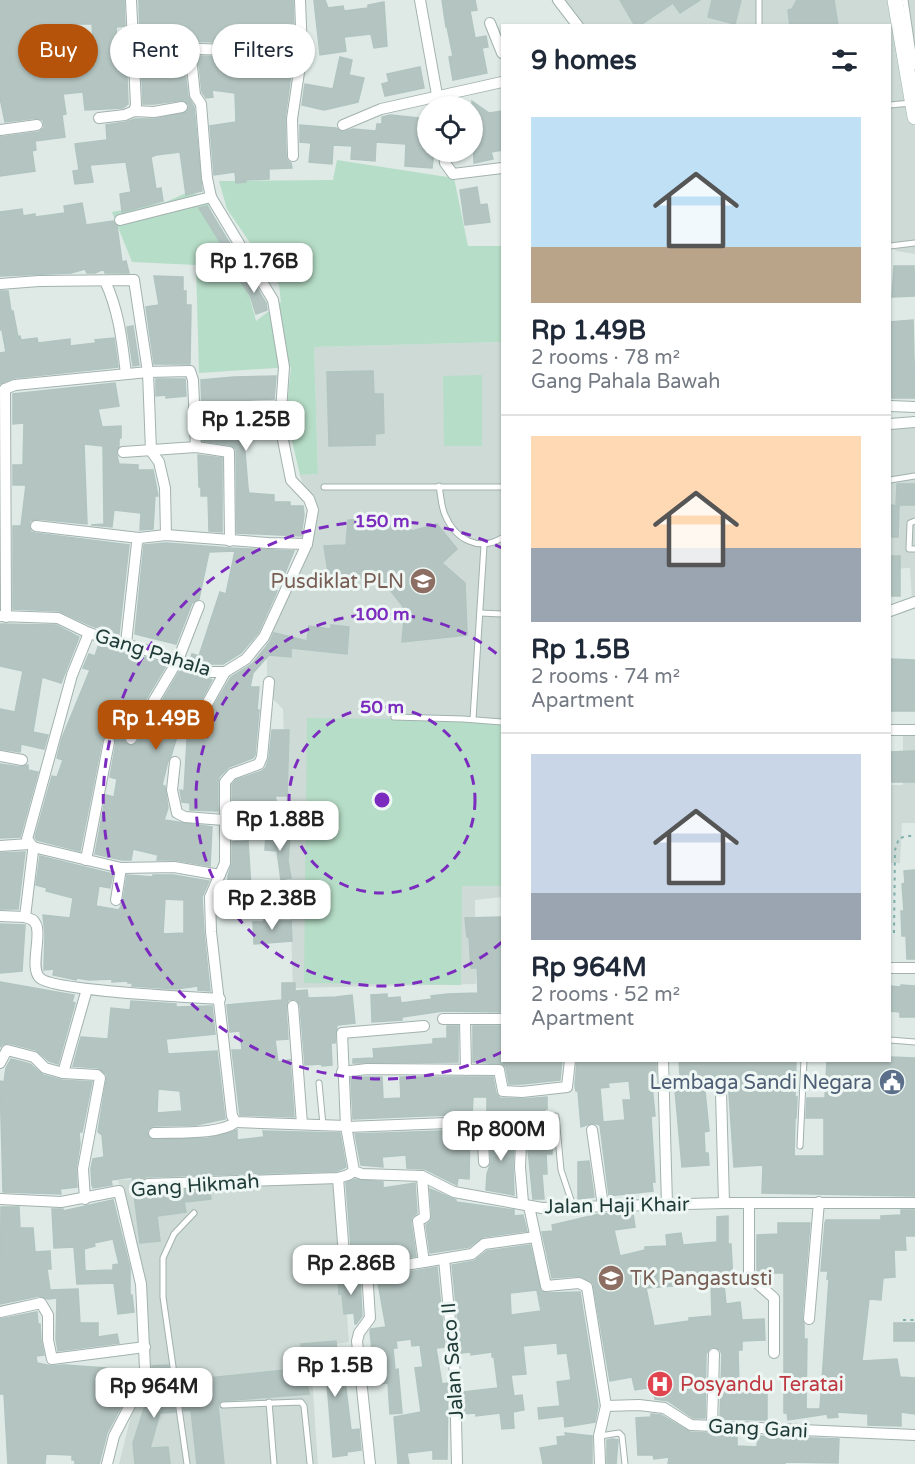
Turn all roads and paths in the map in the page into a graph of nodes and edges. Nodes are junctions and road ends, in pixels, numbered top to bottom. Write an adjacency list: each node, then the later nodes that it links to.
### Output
1 (131, 0): 9 (street)
2 (300, 0): 10 (street)
3 (420, 0): 19 (street)
4 (558, 0): 11 (street)
5 (759, 0): 12 (lane)
6 (895, 0): 24 (main road)
7 (905, 0): 14 (lane)
8 (490, 23): 13 (street)
9 (132, 24)
10 (301, 24)
11 (576, 24)
12 (759, 24)
13 (501, 50)
14 (915, 67)
15 (135, 78): 25 (street)
16 (193, 78): 33 (street, Gang Pahala)
17 (298, 78): 30 (street)
18 (501, 82): 20 (street)
19 (438, 96)
20 (458, 96)
21 (417, 105): 28 (street)
22 (891, 105): 24 (lane)
23 (182, 107): 25 (street)
24 (914, 110)
25 (134, 111): 26 (street)
26 (99, 118)
27 (37, 125): 29 (street)
28 (343, 125)
29 (0, 130)
30 (293, 156)
31 (445, 162): 32 (street)
32 (501, 168)
33 (212, 197): 34 (street); 61 (street, Gang Pahala)
34 (120, 220)
35 (915, 243): 36 (lane)
36 (891, 246)
37 (105, 281): 38 (street); 39 (street); 40 (street)
38 (0, 284)
39 (148, 372): 40 (street); 46 (street); 47 (street)
40 (126, 374): 41 (street)
41 (2, 387): 51 (street)
42 (891, 406): 43 (street)
43 (915, 406)
44 (915, 422): 45 (street)
45 (891, 424)
46 (196, 447): 47 (street); 60 (street)
47 (151, 451): 48 (street); 57 (street)
48 (123, 452)
49 (915, 476): 50 (lane)
50 (891, 480)
51 (3, 484): 69 (street)
52 (324, 486): 53 (lane)
53 (440, 486): 54 (lane); 62 (lane)
54 (501, 487)
55 (915, 521): 63 (lane)
56 (36, 526): 58 (street)
57 (166, 535): 58 (street); 60 (street)
58 (139, 538): 71 (street)
59 (501, 538): 62 (lane)
60 (230, 541): 61 (street)
61 (307, 544): 73 (street, Gang Pahala)
62 (484, 545): 67 (lane)
63 (915, 549)
64 (915, 602): 66 (street)
65 (199, 606): 72 (street)
66 (891, 611)
67 (480, 613): 68 (lane); 76 (lane)
68 (501, 614)
69 (3, 616): 70 (street, Gang Pahala)
70 (88, 633): 71 (street, Gang Pahala); 88 (street)
71 (126, 643): 72 (street, Gang Pahala)
72 (178, 660): 73 (street, Gang Pahala); 81 (street)
73 (225, 672): 77 (street)
74 (269, 682): 86 (street)
75 (394, 717): 76 (lane)
76 (473, 719): 78 (lane)
77 (198, 720)
78 (501, 722)
79 (891, 730): 80 (street)
80 (915, 730)
81 (131, 739)
82 (109, 742): 90 (street)
83 (0, 756): 84 (street)
84 (22, 760)
85 (175, 762): 86 (street)
86 (224, 820): 92 (street)
87 (915, 835): 96 (path)
88 (31, 845): 89 (street); 90 (street); 95 (street)
89 (0, 846)
90 (86, 860): 91 (street)
91 (121, 868): 92 (street); 93 (street)
92 (220, 874): 100 (street)
93 (116, 900)
94 (0, 916): 95 (street)
95 (25, 917): 99 (street)
96 (894, 933)
97 (891, 968): 98 (street)
98 (915, 968)
99 (87, 989): 100 (street); 114 (street)
100 (220, 999): 118 (street)
101 (293, 1006): 120 (street)
102 (443, 1019): 104 (street)
103 (501, 1019): 104 (street)
104 (465, 1020): 112 (street)
105 (424, 1026): 113 (street)
106 (891, 1040): 107 (lane)
107 (915, 1042)
108 (570, 1062): 112 (street)
109 (663, 1062): 138 (street)
110 (804, 1062): 125 (lane)
111 (0, 1063): 114 (street)
112 (466, 1070): 113 (street)
113 (342, 1072): 122 (street)
114 (63, 1073): 132 (street)
115 (319, 1083): 121 (lane)
116 (721, 1092): 134 (street)
117 (556, 1116): 139 (lane)
118 (236, 1122): 120 (street); 124 (street)
119 (482, 1122): 122 (street); 126 (street); 137 (street)
120 (303, 1124): 121 (street)
121 (323, 1125): 122 (street)
122 (346, 1126): 127 (street)
123 (592, 1130): 140 (street)
124 (154, 1133)
125 (800, 1146)
126 (484, 1162)
127 (354, 1171): 128 (street, Jalan Haji Khair); 129 (street, Gang Hikmah)
128 (422, 1176): 137 (street, Jalan Haji Khair); 144 (street)
129 (338, 1178): 130 (street, Gang Hikmah); 145 (street)
130 (148, 1184)
131 (0, 1199): 132 (street, Gang Hikmah)
132 (85, 1199): 150 (street, Gang Hikmah)
133 (819, 1202): 135 (street, Jalan Haji Khair); 136 (street, Jalan Haji Khair); 147 (street)
134 (724, 1203): 135 (street, Jalan Haji Khair); 138 (street, Jalan Haji Khair)
135 (749, 1203): 151 (street)
136 (915, 1203)
137 (526, 1205): 139 (street, Jalan Haji Khair); 142 (street)
138 (667, 1205): 140 (street, Jalan Haji Khair)
139 (573, 1206): 140 (street, Jalan Haji Khair)
140 (603, 1206)
141 (194, 1213): 161 (lane)
142 (535, 1237): 143 (street); 155 (street)
143 (444, 1259): 144 (street); 164 (street, Jalan Saco II)
144 (424, 1262): 145 (street)
145 (368, 1271): 163 (street)
146 (0, 1312): 150 (street)
147 (809, 1318)
148 (903, 1320): 149 (path)
149 (915, 1320)
150 (145, 1347): 160 (street)
151 (774, 1353)
152 (714, 1354): 156 (street)
153 (269, 1402): 154 (lane); 159 (lane); 162 (lane)
154 (223, 1405)
155 (606, 1406): 156 (street, Gang Gani); 158 (street)
156 (712, 1425): 157 (street, Gang Gani)
157 (915, 1435)
158 (599, 1436): 165 (street); 166 (lane)
159 (310, 1463)
160 (107, 1464)
161 (187, 1464)
162 (274, 1464)
163 (370, 1464)
164 (457, 1464)
165 (600, 1464)
166 (625, 1464)

